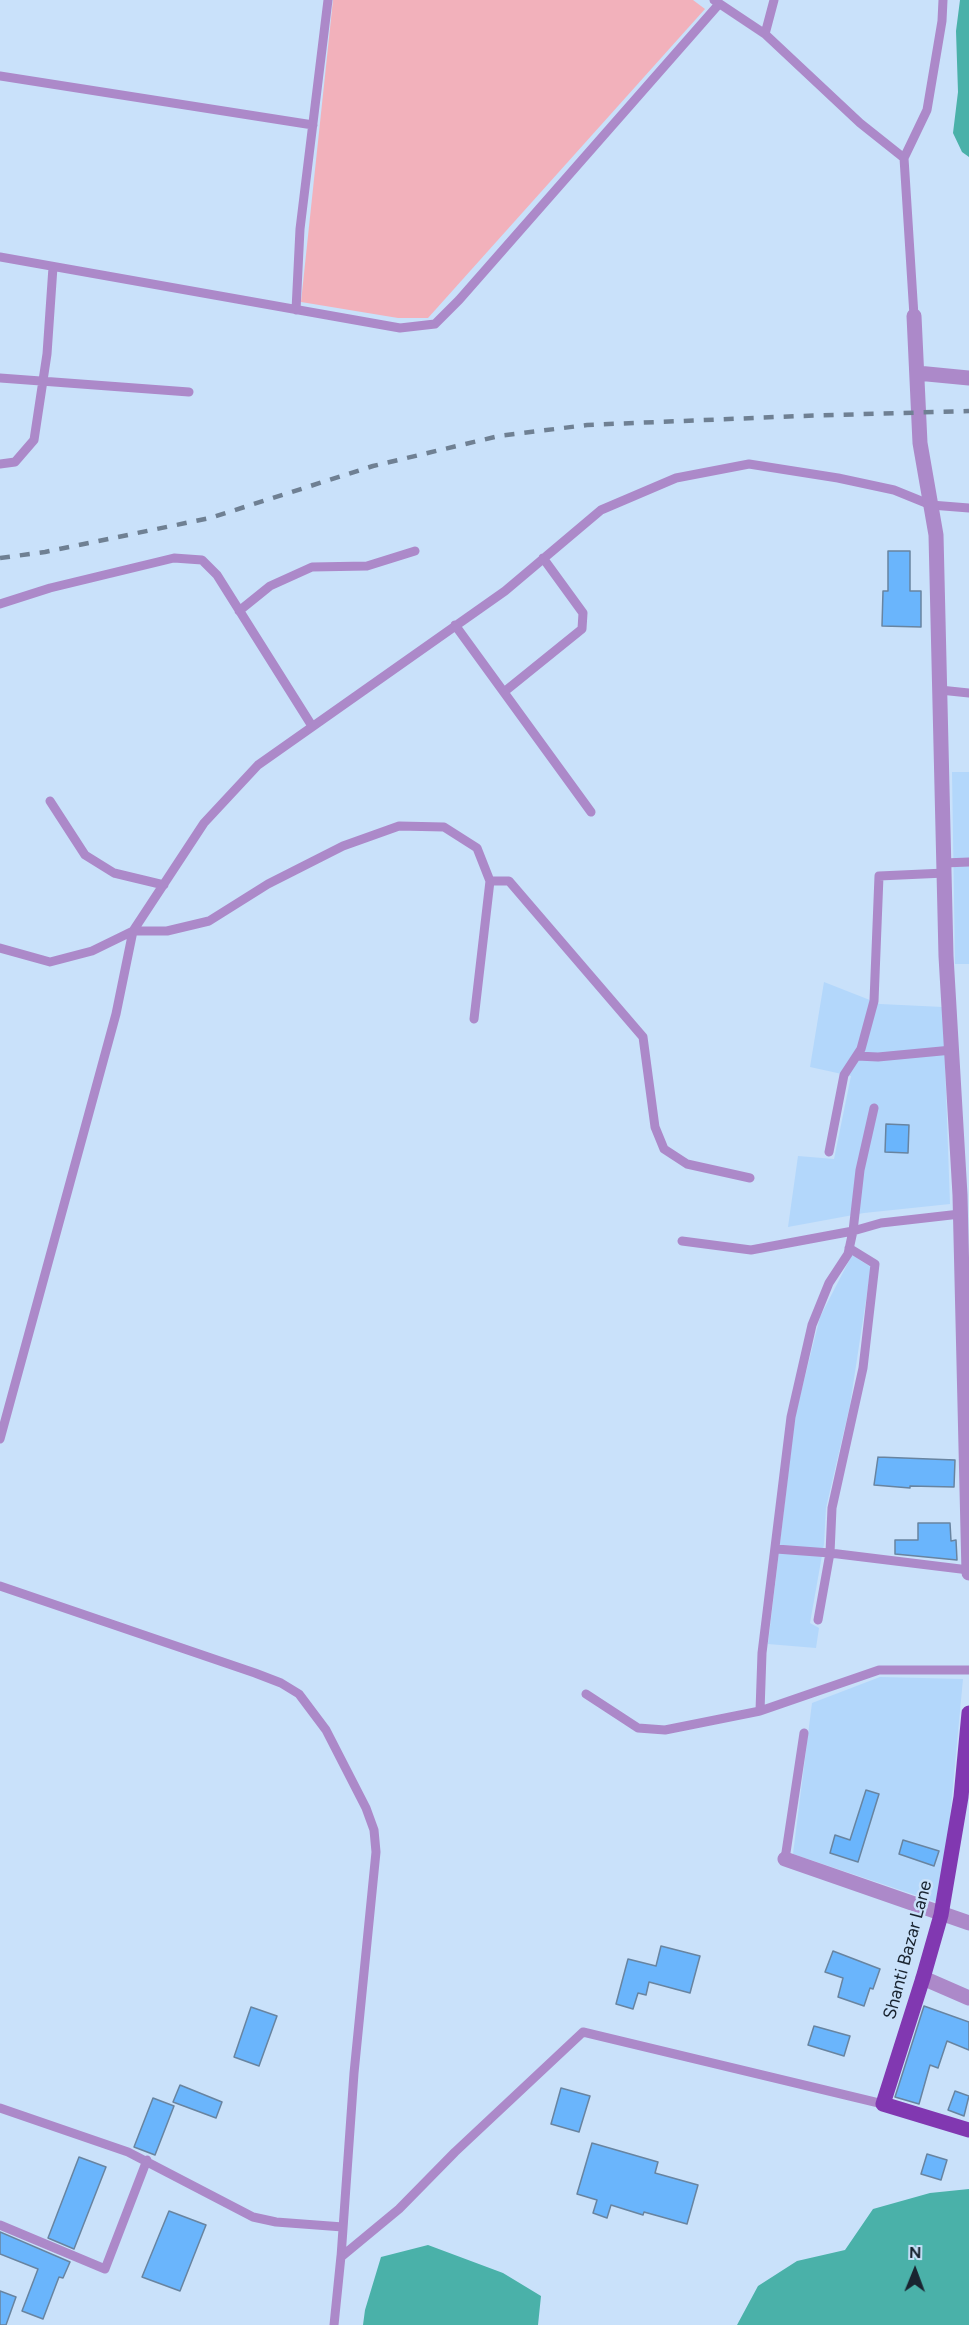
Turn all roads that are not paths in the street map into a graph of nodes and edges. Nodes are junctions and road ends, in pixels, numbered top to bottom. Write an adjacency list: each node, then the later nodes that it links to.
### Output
1 (328, 0): 7 (lane)
2 (774, 0): 5 (lane)
3 (942, 0): 8 (lane)
4 (716, 2): 5 (lane); 11 (lane)
5 (765, 34): 8 (lane)
6 (0, 76): 7 (lane)
7 (313, 125): 11 (lane)
8 (904, 158): 12 (lane)
9 (0, 257): 10 (lane)
10 (53, 267): 11 (lane); 16 (lane)
11 (296, 310)
12 (914, 316): 13 (street)
13 (917, 373): 15 (street); 19 (street)
14 (0, 378): 16 (lane)
15 (969, 378)
16 (44, 382): 17 (lane); 18 (lane)
17 (189, 392)
18 (0, 464)
19 (931, 505): 20 (lane); 22 (lane); 26 (street)
20 (969, 508)
21 (416, 551): 24 (lane)
22 (543, 558): 25 (lane); 27 (lane)
23 (0, 604): 24 (lane)
24 (239, 611): 29 (lane)
25 (455, 625): 27 (lane); 29 (lane)
26 (940, 690): 28 (lane); 33 (street)
27 (504, 692): 31 (lane)
28 (969, 693)
29 (312, 726): 35 (lane)
30 (50, 801): 35 (lane)
31 (591, 812)
32 (969, 862): 33 (lane)
33 (944, 868): 39 (street); 40 (lane)
34 (490, 881): 36 (lane); 38 (lane); 43 (lane)
35 (164, 885): 36 (lane)
36 (133, 931): 37 (lane); 48 (lane)
37 (0, 948)
38 (474, 1019)
39 (952, 1050): 40 (lane); 44 (street)
40 (857, 1056): 42 (lane)
41 (874, 1108): 45 (lane)
42 (829, 1152)
43 (750, 1178)
44 (963, 1204): 45 (lane); 51 (street)
45 (853, 1231): 46 (lane); 47 (lane)
46 (682, 1241)
47 (849, 1248): 49 (lane); 50 (lane)
48 (0, 1439)
49 (776, 1549): 50 (lane); 56 (lane)
50 (830, 1553): 51 (lane); 53 (lane)
51 (969, 1572)
52 (0, 1586): 69 (lane)
53 (818, 1620)
54 (969, 1670): 56 (lane)
55 (586, 1694): 56 (lane)
56 (760, 1711)
57 (969, 1713): 60 (main road, Shanti Bazar Lane)
58 (804, 1733): 59 (lane)
59 (785, 1859): 60 (street)
60 (941, 1915): 61 (street); 62 (main road, Shanti Bazar Lane)
61 (969, 1923)
62 (923, 1978): 63 (street); 64 (main road, Shanti Bazar Lane)
63 (969, 1998)
64 (884, 2104): 66 (main road); 70 (lane)
65 (0, 2108): 67 (lane)
66 (969, 2130)
67 (147, 2160): 68 (lane); 69 (lane)
68 (0, 2225)
69 (343, 2227): 70 (lane)
70 (341, 2256): 71 (lane)
71 (334, 2325)

